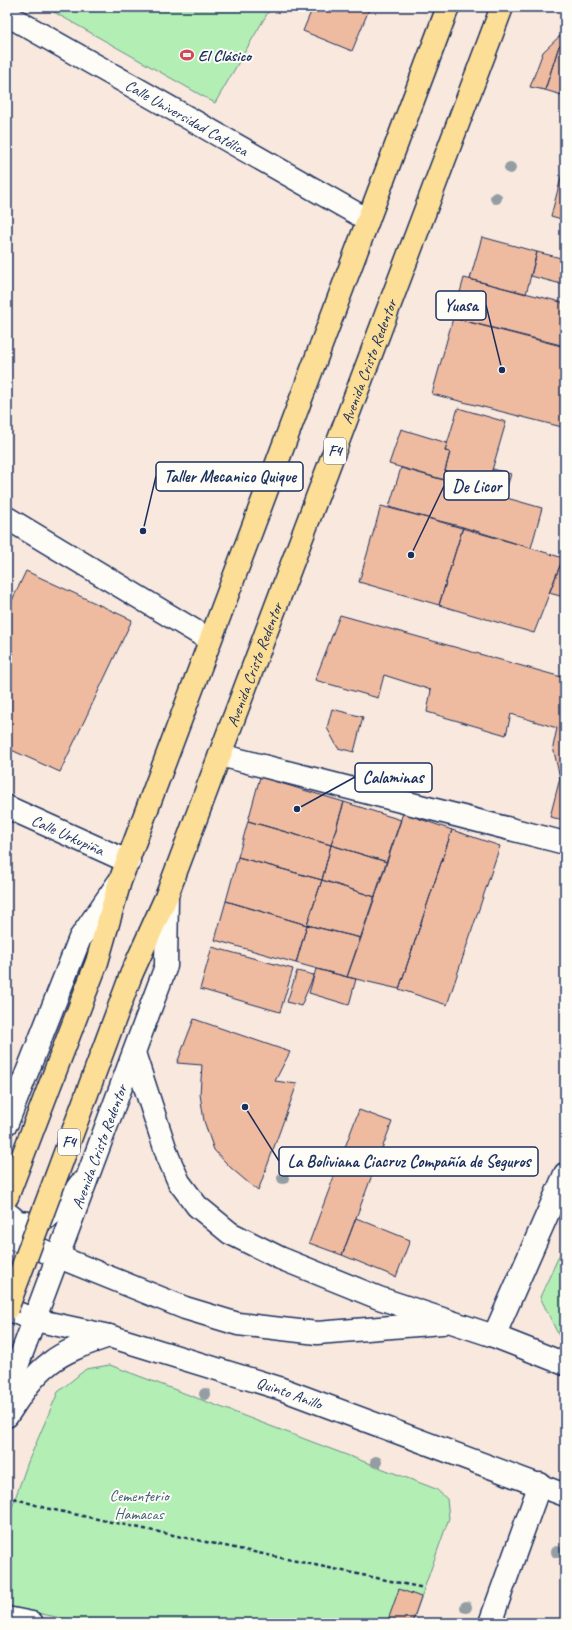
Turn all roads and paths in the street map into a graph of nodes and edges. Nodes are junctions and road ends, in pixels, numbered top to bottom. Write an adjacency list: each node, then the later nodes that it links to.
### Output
1 (448, 7): 4 (highway, F4)
2 (502, 7): 7 (highway, Avenida Cristo Redentor / F4)
3 (7, 15): 4 (main road, Calle Universidad Católica)
4 (368, 220): 6 (highway, F4)
5 (7, 518): 6 (main road)
6 (210, 640): 10 (highway, F4)
7 (220, 755): 9 (main road); 11 (highway, Avenida Cristo Redentor / F4)
8 (7, 807): 10 (main road, Calle Urkupiña)
9 (565, 843)
10 (124, 871): 13 (main road); 16 (highway, F4)
11 (167, 895): 12 (main road, Avenida Cristo Redentor); 20 (highway, Avenida Cristo Redentor / F4, bridge)
12 (134, 1053): 14 (main road, Avenida Cristo Redentor); 22 (main road)
13 (7, 1123)
14 (90, 1170): 17 (main road); 19 (main road, Avenida Cristo Redentor)
15 (565, 1174): 24 (main road)
16 (7, 1197)
17 (7, 1213)
18 (7, 1236): 19 (main road)
19 (59, 1257): 21 (main road, Avenida Cristo Redentor); 22 (main road)
20 (7, 1309): 21 (main road, Quinto Anillo)
21 (35, 1320): 23 (main road, Quinto Anillo); 26 (main road, Avenida Cristo Redentor)
22 (453, 1322): 24 (main road)
23 (109, 1336): 27 (main road); 28 (main road, Quinto Anillo)
24 (494, 1336): 25 (main road)
25 (565, 1364)
26 (7, 1393)
27 (7, 1416)
28 (540, 1484): 29 (main road, Quinto Anillo); 34 (main road)
29 (565, 1495)
30 (7, 1496): 31 (path)
31 (424, 1588)
32 (7, 1618): 33 (main road)
33 (32, 1623)
34 (490, 1623)

